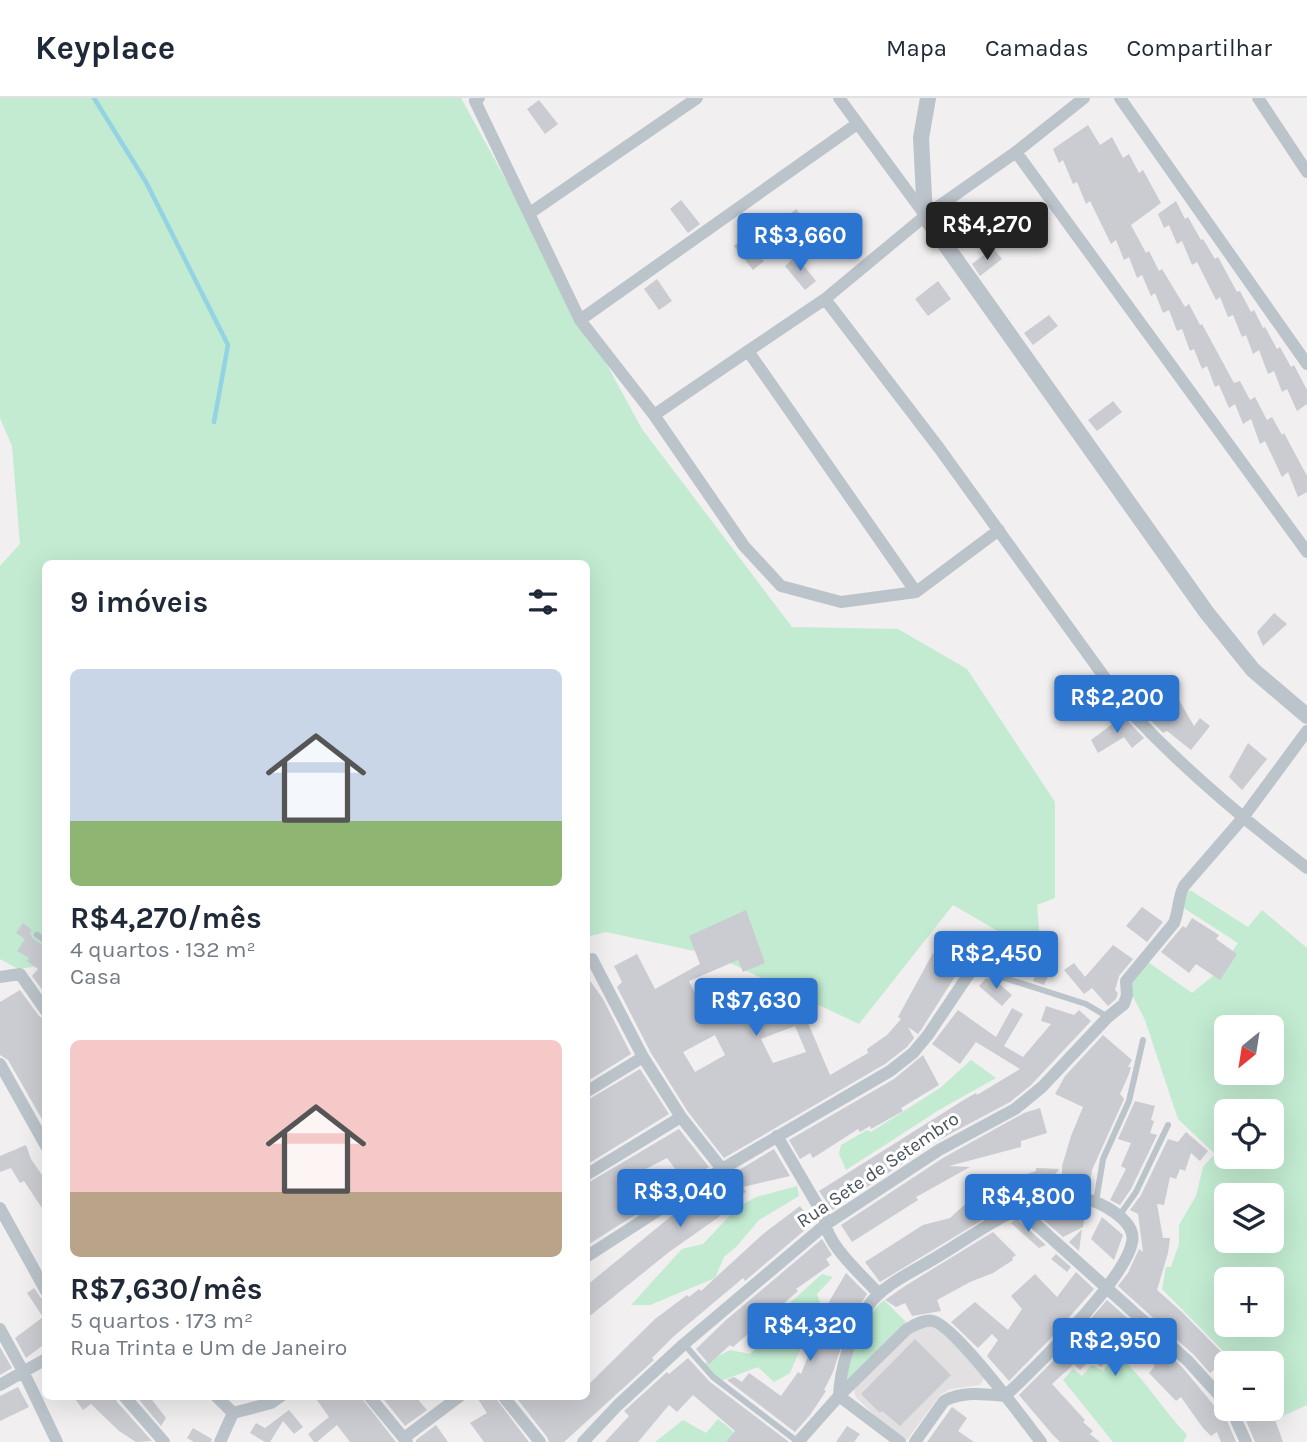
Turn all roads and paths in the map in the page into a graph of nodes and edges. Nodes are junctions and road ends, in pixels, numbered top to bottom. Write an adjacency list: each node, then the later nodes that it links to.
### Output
1 (479, 98): 11 (street)
2 (697, 98): 11 (street)
3 (839, 98): 8 (street)
4 (928, 98): 12 (street)
5 (1084, 98): 9 (street)
6 (1120, 98): 16 (street)
7 (1258, 98): 10 (street)
8 (857, 124): 12 (street); 14 (street)
9 (1016, 152): 12 (street); 19 (street)
10 (1307, 172)
11 (530, 212): 14 (street)
12 (925, 216): 13 (street); 21 (street)
13 (825, 299): 15 (street); 18 (street)
14 (580, 320): 17 (street)
15 (748, 351): 17 (street); 20 (street)
16 (1307, 364)
17 (654, 415): 20 (street)
18 (999, 530): 20 (street); 23 (street)
19 (1307, 552)
20 (916, 592)
21 (1307, 716)
22 (1307, 731): 23 (street, Rua Sete de Setembro)
23 (1242, 819): 24 (street); 31 (street, Rua Sete de Setembro)
24 (1307, 868)
25 (37, 935): 26 (lane)
26 (42, 938)
27 (592, 959): 33 (street)
28 (973, 968): 31 (lane); 38 (street)
29 (0, 977): 30 (street)
30 (42, 1005)
31 (1108, 1017): 46 (street, Rua Sete de Setembro)
32 (1143, 1040): 42 (lane)
33 (643, 1056): 35 (street); 36 (street)
34 (0, 1064): 39 (street)
35 (590, 1089)
36 (681, 1117): 40 (street); 41 (street)
37 (1168, 1125): 45 (lane)
38 (777, 1136): 40 (street); 46 (street)
39 (42, 1139)
40 (722, 1169): 47 (street)
41 (590, 1173)
42 (1096, 1203): 44 (street); 45 (street)
43 (0, 1208): 48 (street)
44 (1020, 1210): 49 (street); 50 (street)
45 (1119, 1216): 49 (street)
46 (825, 1225): 50 (street); 52 (street, Rua Sete de Setembro)
47 (590, 1254)
48 (42, 1284)
49 (1106, 1287): 56 (street); 58 (street)
50 (879, 1294): 57 (street)
51 (0, 1329): 54 (street)
52 (684, 1344): 72 (street, Rua Sete de Setembro); 73 (lane)
53 (42, 1362): 54 (street)
54 (24, 1373): 55 (street); 68 (street)
55 (0, 1385)
56 (1214, 1390)
57 (839, 1396): 58 (street); 73 (street); 74 (street)
58 (1005, 1396): 75 (street); 76 (street)
59 (127, 1400): 69 (street)
60 (220, 1400): 65 (street)
61 (275, 1400): 65 (street)
62 (372, 1400): 67 (street)
63 (455, 1400): 67 (street)
64 (506, 1400): 71 (street)
65 (233, 1413): 70 (street)
66 (1236, 1421): 77 (street)
67 (405, 1440)
68 (57, 1442)
69 (164, 1442)
70 (220, 1442)
71 (540, 1442)
72 (583, 1442)
73 (798, 1442)
74 (900, 1442)
75 (915, 1442)
76 (1041, 1442)
77 (1246, 1442)

